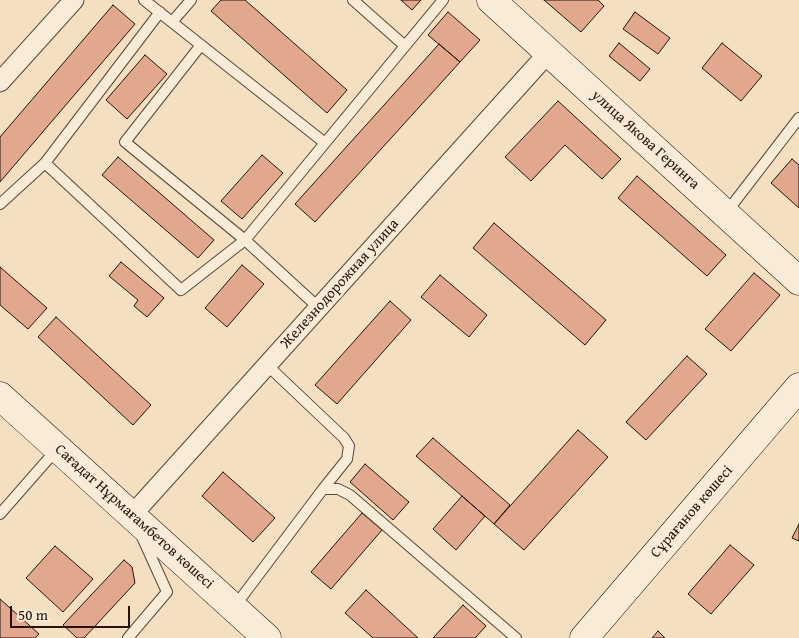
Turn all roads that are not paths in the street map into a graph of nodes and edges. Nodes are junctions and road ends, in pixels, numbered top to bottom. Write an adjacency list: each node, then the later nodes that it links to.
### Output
1 (74, 0): 12 (street)
2 (144, 0): 7 (lane)
3 (191, 0): 8 (lane)
4 (353, 0): 10 (lane)
5 (443, 0): 10 (lane)
6 (499, 3): 11 (main road, улица Якова Геринга)
7 (160, 12): 8 (lane); 15 (lane)
8 (172, 22): 9 (lane)
9 (200, 45): 14 (lane); 18 (lane)
10 (405, 46): 14 (lane)
11 (549, 52): 17 (main road, улица Якова Геринга); 20 (street, Железнодорожная улица)
12 (0, 82)
13 (799, 118): 17 (lane)
14 (325, 143): 18 (lane)
15 (45, 163): 16 (lane); 18 (lane)
16 (0, 204)
17 (726, 214): 19 (main road, улица Якова Геринга)
18 (246, 240): 20 (lane)
19 (799, 280)
20 (318, 308): 21 (street, Железнодорожная улица)
21 (267, 365): 25 (lane); 27 (street, Железнодорожная улица)
22 (799, 387): 32 (main road, Сұрағанов көшесі)
23 (0, 396): 24 (main road, Сағадат Нұрмағамбетов көшесі)
24 (58, 448): 26 (lane); 27 (main road, Сағадат Нұрмағамбетов көшесі)
25 (323, 489): 28 (lane); 31 (lane)
26 (0, 514)
27 (132, 515): 28 (main road, Сағадат Нұрмағамбетов көшесі); 29 (lane)
28 (234, 608): 30 (main road, Сағадат Нұрмағамбетов көшесі)
29 (128, 638)
30 (267, 638)
31 (516, 638)
32 (584, 638)

